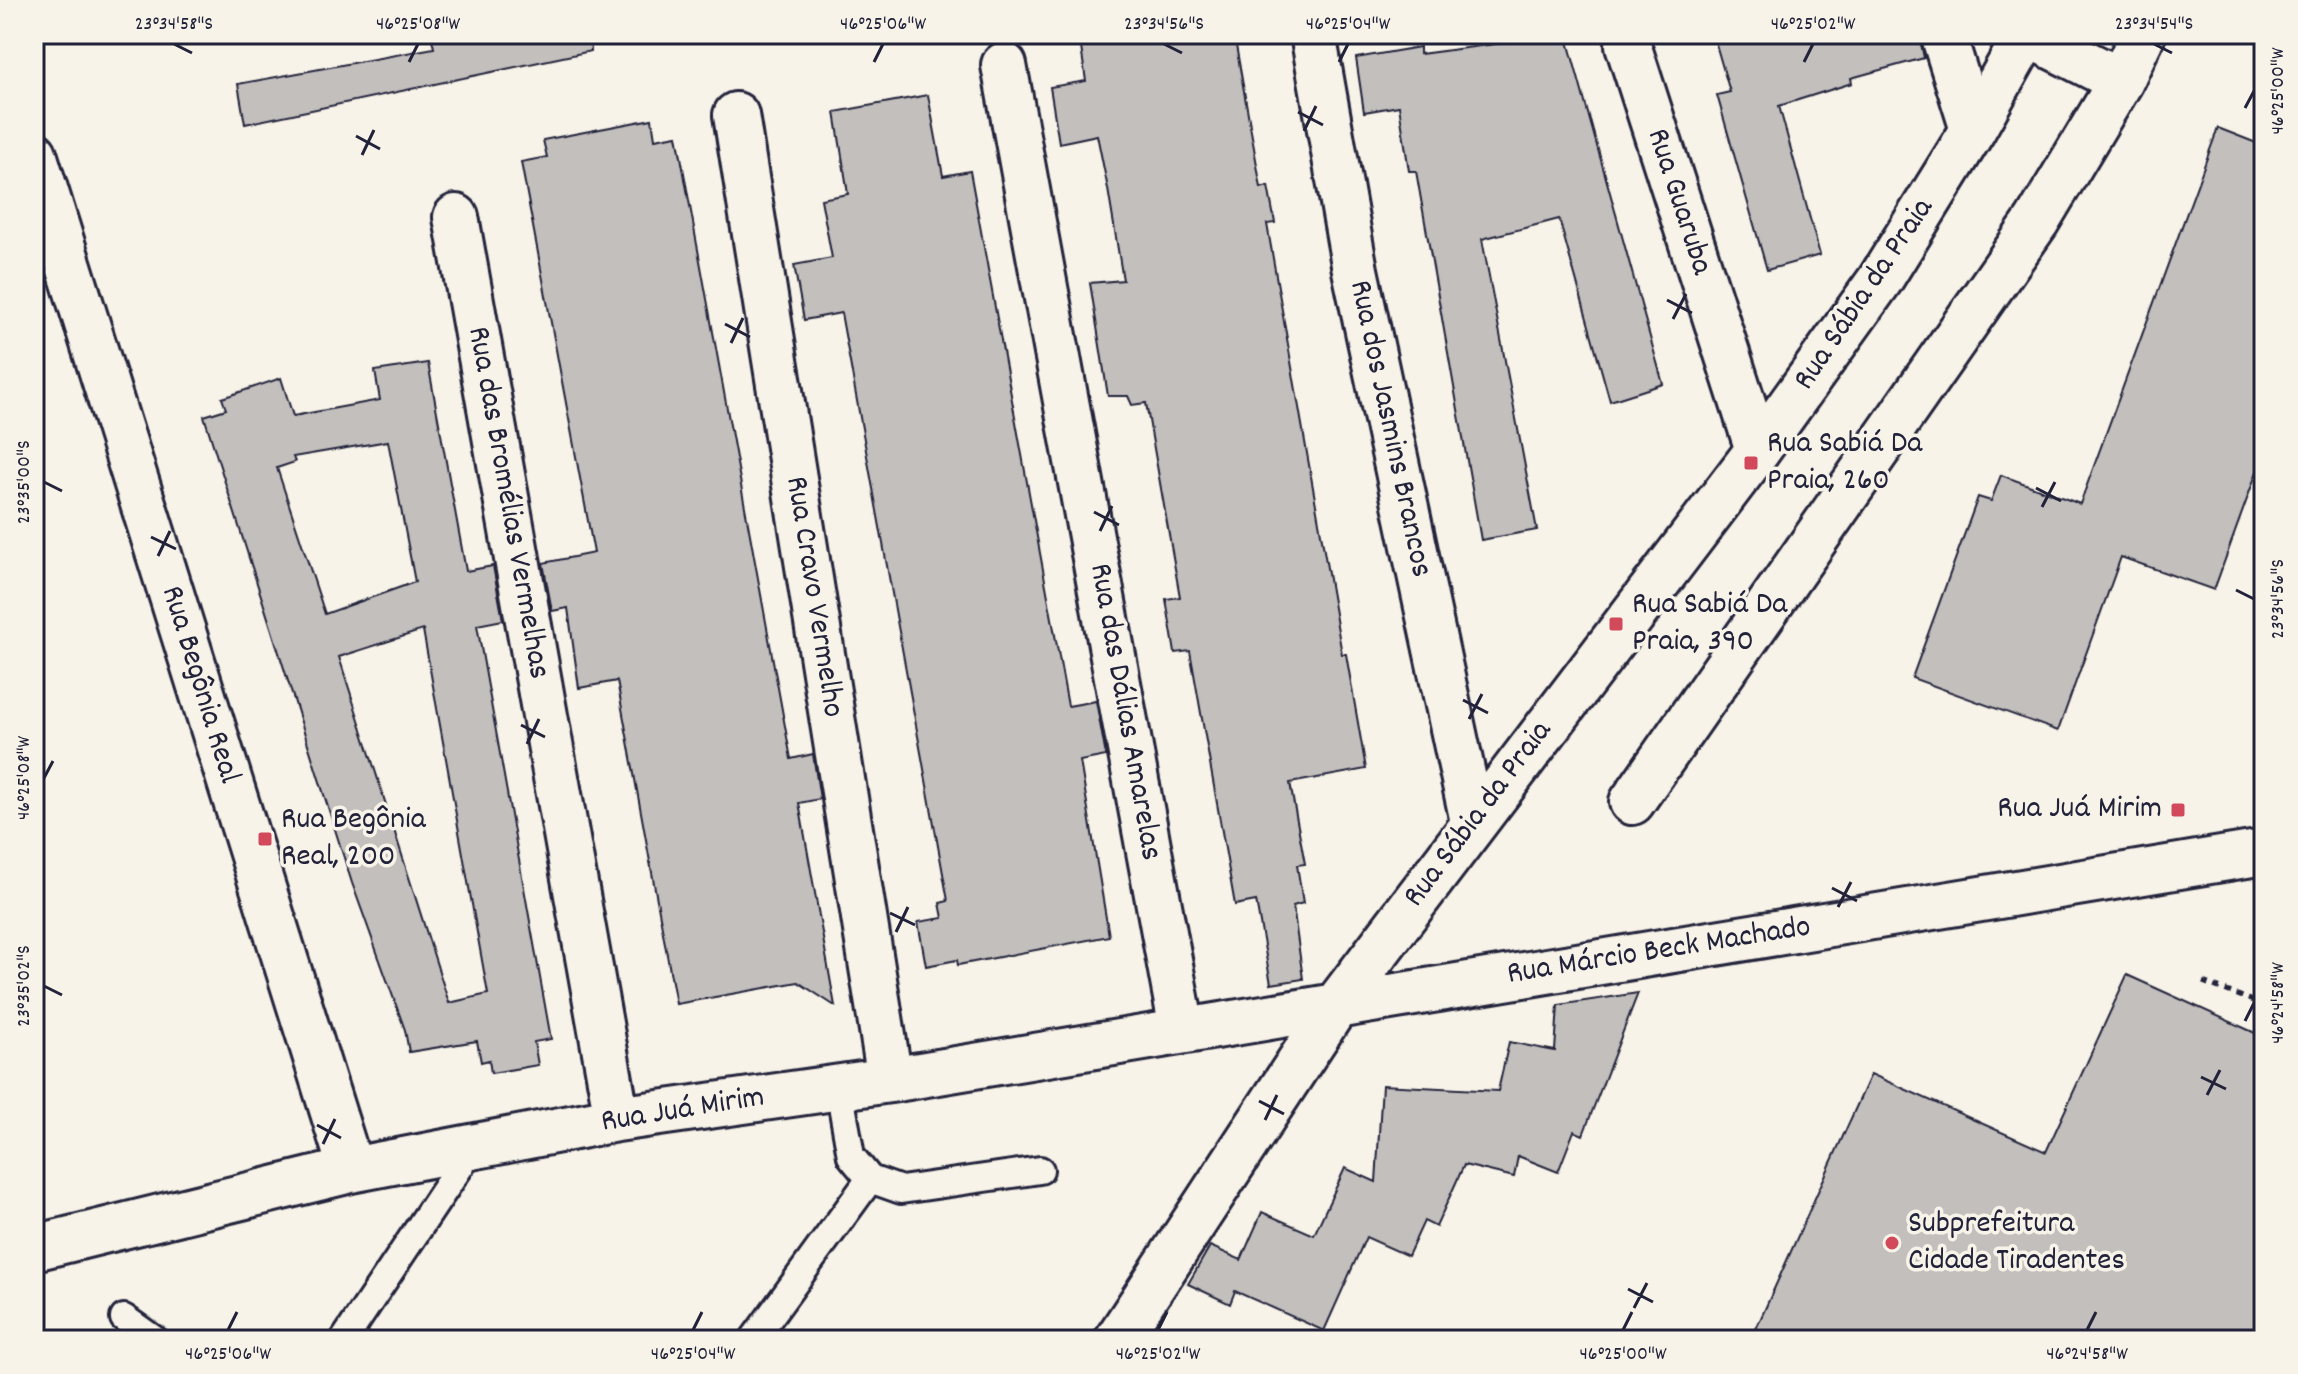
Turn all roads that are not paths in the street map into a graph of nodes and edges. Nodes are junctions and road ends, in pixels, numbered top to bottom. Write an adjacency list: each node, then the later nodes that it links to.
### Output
1 (1313, 34): 14 (street, Rua dos Jasmins Brancos)
2 (1943, 34): 9 (street)
3 (2027, 34): 7 (street); 9 (street, Rua Sábia da Praia)
4 (2143, 34): 7 (street)
5 (1628, 45): 12 (street, Rua Guaruba)
6 (1004, 65): 17 (street, Rua das Dálias Amarelas)
7 (2121, 81): 13 (street)
8 (736, 115): 18 (street, Rua Cravo Vermelho)
9 (1973, 130): 12 (street, Rua Sábia da Praia)
10 (34, 154): 22 (street, Rua Begônia Real)
11 (456, 217): 20 (street, Rua das Bromélias Vermelhas)
12 (1758, 450): 14 (street, Rua Sábia da Praia)
13 (1632, 802)
14 (1473, 822): 16 (street, Rua Sábia da Praia)
15 (2264, 852): 16 (street, Rua Márcio Beck Machado)
16 (1338, 1003): 17 (street, Rua Juá Mirim); 30 (street, Rua Sábia da Praia)
17 (1182, 1030): 18 (street, Rua Juá Mirim)
18 (890, 1080): 19 (street, Rua Juá Mirim)
19 (839, 1088): 20 (street, Rua Juá Mirim); 24 (lane)
20 (617, 1119): 21 (street, Rua Juá Mirim)
21 (473, 1147): 22 (street, Rua Juá Mirim); 28 (lane)
22 (351, 1170): 25 (street, Rua Juá Mirim)
23 (1040, 1170): 24 (lane)
24 (870, 1179): 29 (lane)
25 (34, 1248)
26 (124, 1318): 27 (lane)
27 (155, 1340)
28 (344, 1340)
29 (753, 1340)
30 (1117, 1340)

